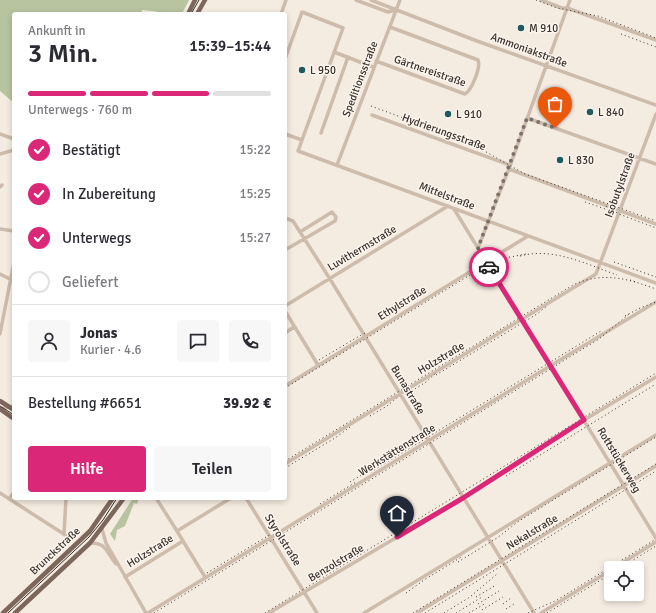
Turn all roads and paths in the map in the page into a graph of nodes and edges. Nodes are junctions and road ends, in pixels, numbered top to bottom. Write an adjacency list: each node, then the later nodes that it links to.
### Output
1 (195, 0): 13 (main road)
2 (205, 0): 14 (main road)
3 (286, 0): 15 (street)
4 (354, 0): 10 (street, Ammoniakstraße)
5 (367, 0): 10 (street)
6 (371, 0): 12 (street, Ammoniakstraße)
7 (400, 0): 12 (street, Speditionsstraße)
8 (541, 0): 11 (street)
9 (570, 0): 11 (street)
10 (369, 5): 12 (street, Ammoniakstraße)
11 (567, 8): 17 (street); 22 (street)
12 (396, 10): 16 (street, Speditionsstraße); 22 (street, Ammoniakstraße)
13 (189, 12)
14 (198, 12)
15 (282, 12)
16 (390, 27): 21 (street, Speditionsstraße); 21 (street, Gärtnereistraße)
17 (656, 40)
18 (334, 52): 19 (street); 20 (street); 32 (street)
19 (287, 53)
20 (348, 57): 23 (street); 28 (street)
21 (376, 61): 23 (street, Speditionsstraße)
22 (546, 66): 24 (street, Ammoniakstraße); 27 (street)
23 (373, 67): 37 (street, Speditionsstraße)
24 (656, 105)
25 (656, 114): 35 (street, Isobutylstraße)
26 (372, 115): 38 (street, Hydrierungsstraße)
27 (527, 118): 35 (street); 38 (street)
28 (321, 133)
29 (0, 134): 31 (street)
30 (287, 135): 32 (street)
31 (12, 137)
32 (302, 140): 37 (street, Mittelstraße)
33 (12, 151): 34 (street)
34 (0, 154)
35 (639, 158): 36 (street); 42 (street, Isobutylstraße)
36 (656, 164)
37 (337, 165): 40 (street, Mittelstraße)
38 (510, 165): 39 (street)
39 (509, 169): 42 (street); 44 (street)
40 (448, 206): 41 (street, Mittelstraße); 56 (street, Luvithermstraße)
41 (453, 208): 44 (street, Mittelstraße); 51 (street, Rottstückerweg)
42 (620, 211): 45 (street); 54 (street, Isobutylstraße)
43 (287, 219): 48 (street)
44 (489, 222): 49 (street, Mittelstraße); 51 (street)
45 (656, 224)
46 (0, 229): 47 (street)
47 (12, 231)
48 (300, 232): 50 (street); 50 (street)
49 (528, 236): 53 (street, Ethylstraße); 54 (street, Mittelstraße)
50 (304, 239): 52 (street); 56 (street, Bunastraße)
51 (478, 248): 53 (street, Rottstückerweg)
52 (287, 249)
53 (486, 262): 62 (street, Rottstückerweg); 66 (street, Ethylstraße)
54 (600, 262): 58 (street, Mittelstraße); 62 (street, Holzstraße)
55 (0, 274): 57 (street)
56 (330, 278): 60 (street, Luvithermstraße); 66 (street, Bunastraße)
57 (12, 280): 65 (street)
58 (656, 284)
59 (656, 302): 68 (street, Werkstättenstraße)
60 (287, 305)
61 (287, 315): 63 (street)
62 (522, 319): 68 (street, Rottstückerweg); 71 (street, Holzstraße)
63 (294, 327): 64 (street); 67 (street)
64 (287, 332)
65 (0, 334)
66 (365, 337): 67 (street, Ethylstraße); 71 (street, Bunastraße)
67 (318, 365): 70 (street, Ethylstraße)
68 (550, 366): 78 (street, Rottstückerweg); 80 (street, Werkstättenstraße)
69 (656, 377): 78 (street, Benzolstraße)
70 (287, 385)
71 (400, 394): 80 (street, Bunastraße); 81 (street, Holzstraße)
72 (0, 401): 74 (main road)
73 (12, 406): 74 (street)
74 (9, 407): 75 (street); 76 (main road)
75 (0, 409): 77 (main road)
76 (12, 409)
77 (12, 418)
78 (584, 420): 82 (street, Rottstückerweg); 87 (street, Benzolstraße)
79 (656, 435): 82 (street)
80 (428, 441): 87 (street, Bunastraße); 99 (street, Werkstättenstraße)
81 (287, 463)
82 (610, 464): 84 (street, Rottstückerweg); 100 (street)
83 (656, 466): 84 (street, Nekalstraße)
84 (624, 486): 101 (street, Rottstückerweg); 107 (street, Nekalstraße)
85 (0, 493): 88 (street)
86 (12, 495): 88 (street)
87 (463, 498): 100 (street, Bunastraße); 111 (street, Benzolstraße)
88 (9, 499): 97 (street)
89 (66, 500): 97 (street)
90 (112, 500): 112 (main road, Brunckstraße)
91 (123, 500): 95 (main road, Brunckstraße)
92 (157, 500): 96 (street)
93 (227, 500): 96 (street, Holzstraße)
94 (247, 500): 99 (street, Styrolstraße)
95 (102, 529): 104 (main road, Brunckstraße); 105 (street)
96 (177, 531): 102 (street, Holzstraße)
97 (64, 534): 98 (street)
98 (70, 538)
99 (271, 538): 110 (street, Werkstättenstraße); 111 (street, Styrolstraße)
100 (487, 538): 107 (street, Bunastraße); 117 (street)
101 (656, 538)
102 (183, 540): 109 (street, Holzstraße); 110 (street)
103 (656, 542): 106 (street)
104 (90, 543): 105 (street); 113 (main road, Brunckstraße)
105 (114, 559): 109 (street)
106 (625, 561)
107 (502, 562): 118 (street, Nekalstraße); 119 (street, Bunastraße)
108 (604, 574): 120 (street)
109 (125, 577): 114 (street)
110 (205, 577): 114 (street, Werkstättenstraße)
111 (304, 592): 115 (street, Benzolstraße); 116 (street, Styrolstraße)
112 (3, 613)
113 (15, 613)
114 (147, 613)
115 (269, 613)
116 (317, 613)
117 (364, 613)
118 (417, 613)
119 (534, 613)
120 (541, 613)

